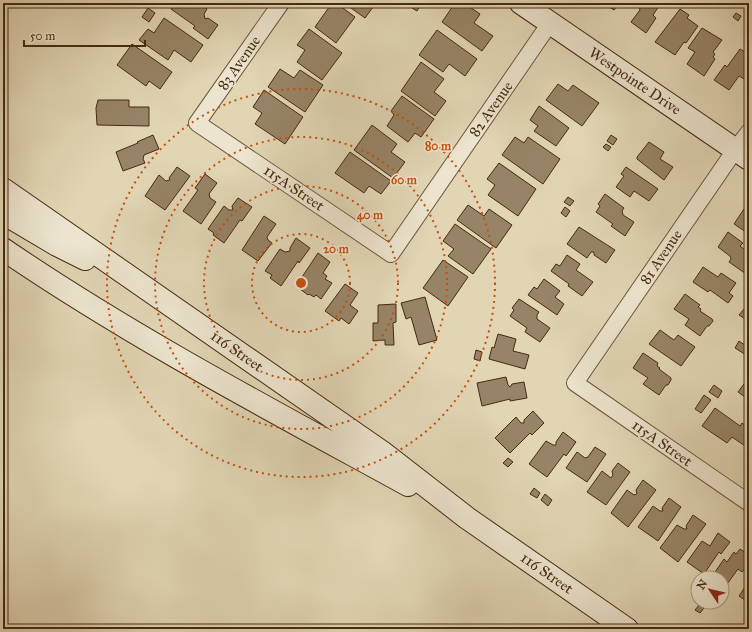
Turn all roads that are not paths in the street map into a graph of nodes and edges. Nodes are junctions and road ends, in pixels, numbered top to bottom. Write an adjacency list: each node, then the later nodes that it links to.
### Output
1 (281, 3): 4 (street, 83 Avenue)
2 (521, 3): 3 (main road, Westpointe Drive)
3 (550, 23): 6 (main road, Westpointe Drive); 10 (street, 82 Avenue)
4 (197, 123): 10 (street, 115A Street)
5 (749, 132): 6 (street, 81 Avenue)
6 (742, 154): 12 (street, 81 Avenue)
7 (3, 189): 11 (main road, 116 Street)
8 (3, 213): 11 (main road)
9 (3, 249): 14 (main road, 116 Street)
10 (391, 254)
11 (149, 290): 14 (main road, 116 Street)
12 (575, 383): 13 (street, 115A Street)
13 (749, 503)
14 (467, 518): 15 (main road, 116 Street)
15 (627, 629)

